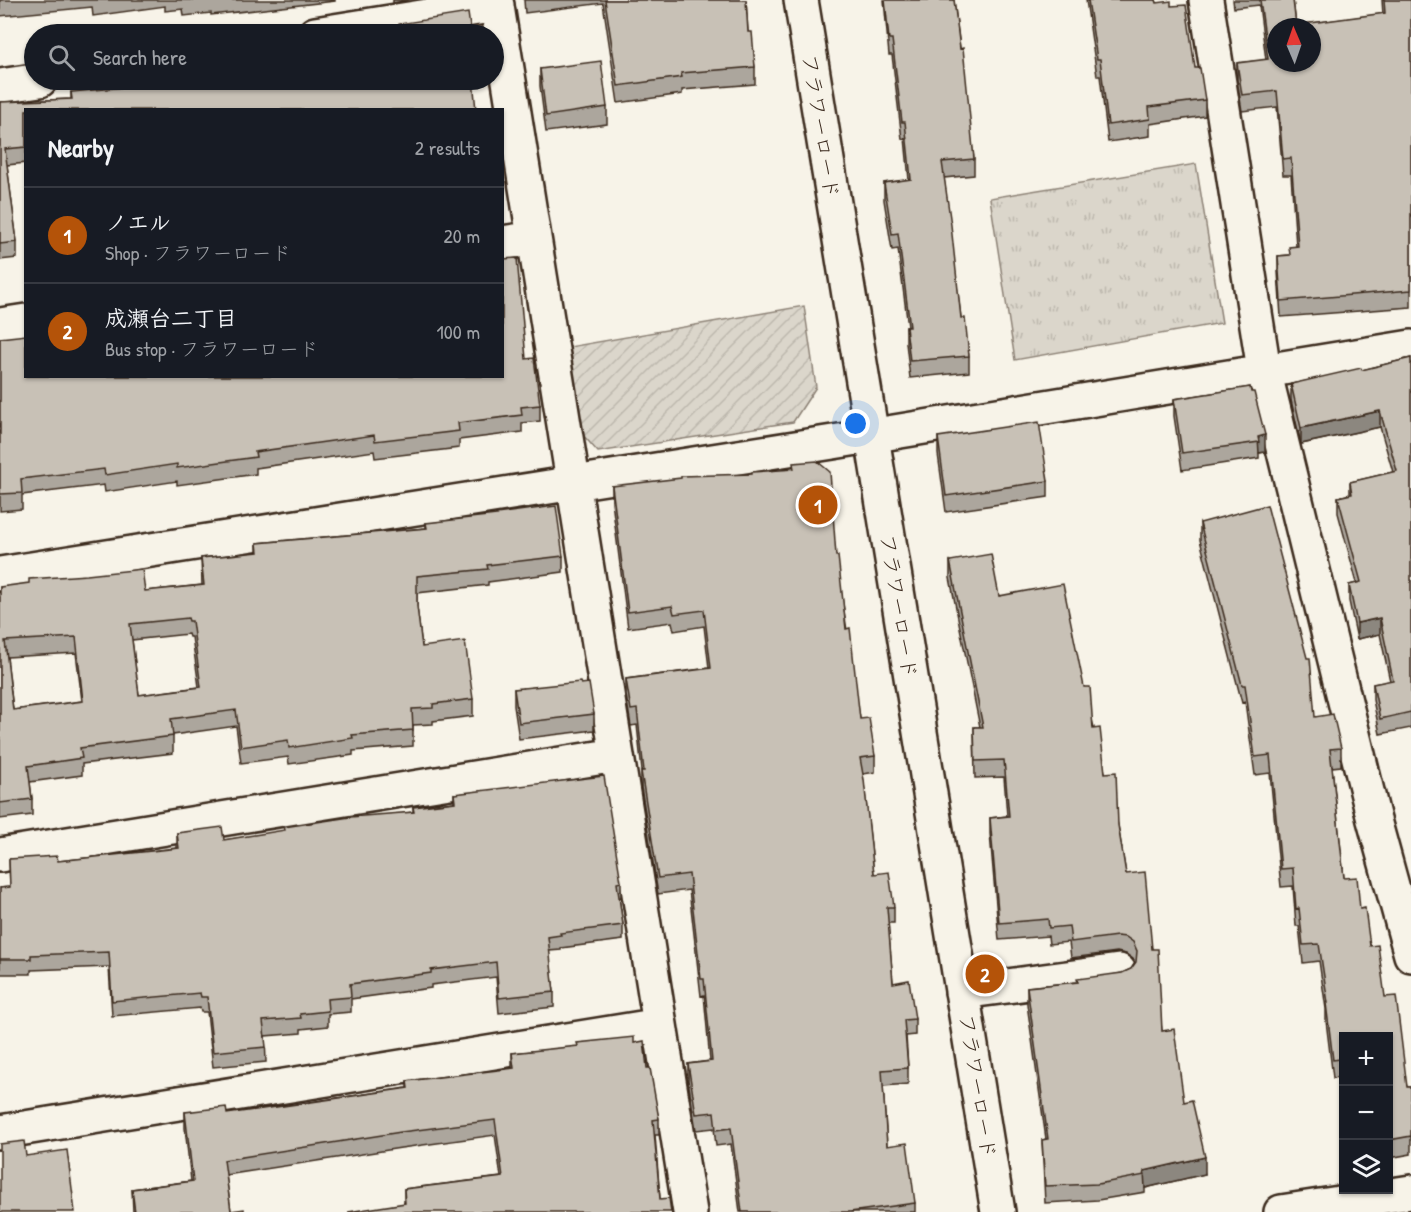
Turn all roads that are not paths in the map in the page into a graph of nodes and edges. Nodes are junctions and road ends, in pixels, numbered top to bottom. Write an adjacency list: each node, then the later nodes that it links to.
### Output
1 (801, 0): 14 (street, フラワーロード)
2 (1206, 0): 13 (street)
3 (496, 2): 4 (street); 5 (street)
4 (372, 24)
5 (498, 24)
6 (24, 82): 7 (street)
7 (0, 86)
8 (504, 89): 9 (street)
9 (518, 240): 15 (street)
10 (24, 321): 11 (street)
11 (0, 325)
12 (1411, 347): 13 (street)
13 (1264, 370): 14 (street); 19 (street)
14 (872, 436): 15 (street); 21 (street, フラワーロード)
15 (573, 482): 16 (street); 17 (street)
16 (0, 574)
17 (616, 755): 18 (street); 22 (street)
18 (0, 855)
19 (1411, 955)
20 (1119, 971): 21 (street)
21 (962, 992): 26 (street, フラワーロード)
22 (660, 1025): 23 (street); 25 (street)
23 (0, 1132)
24 (1411, 1192): 27 (street)
25 (690, 1212)
26 (998, 1212)
27 (1281, 1212)

